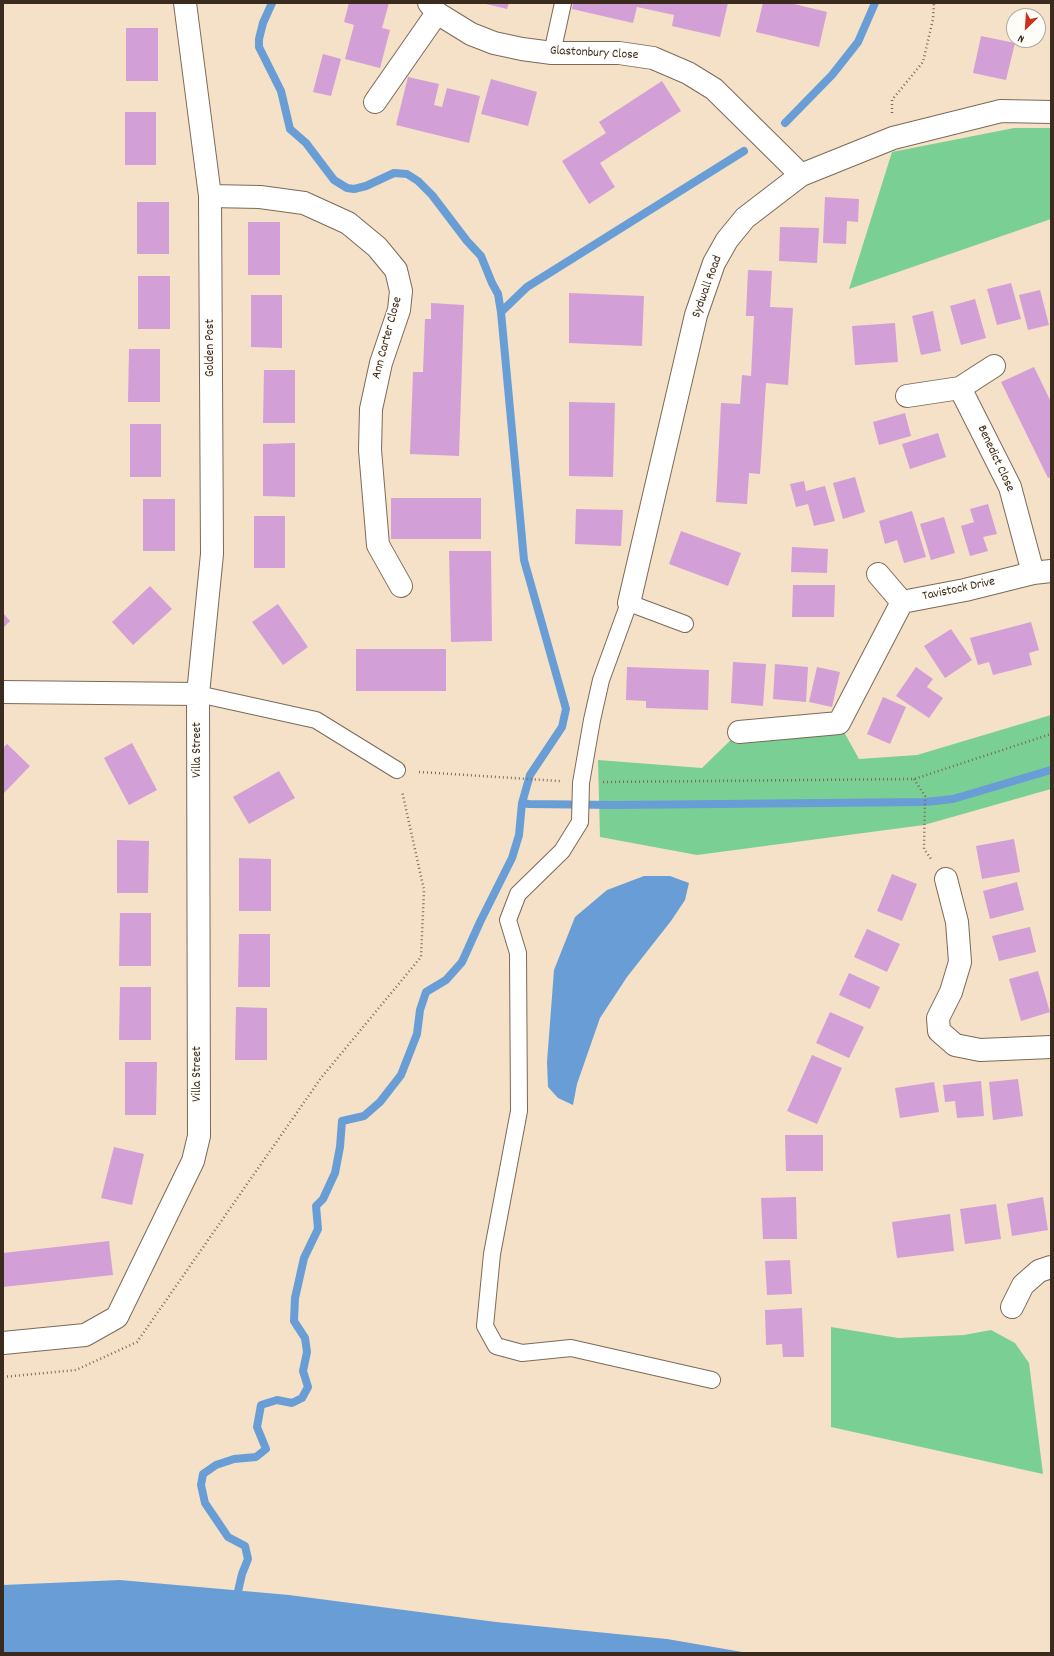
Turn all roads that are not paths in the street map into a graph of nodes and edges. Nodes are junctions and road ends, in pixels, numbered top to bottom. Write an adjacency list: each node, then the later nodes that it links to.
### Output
1 (185, 3): 8 (street, Golden Post)
2 (563, 3): 4 (lane)
3 (433, 8): 4 (street, Glastonbury Close); 5 (street)
4 (552, 52): 7 (street, Glastonbury Close)
5 (375, 102)
6 (1051, 112): 7 (street, Sydwall Road)
7 (801, 175): 16 (street, Sydwall Road)
8 (210, 196): 14 (street, Ann Carter Close); 19 (street, Golden Post)
9 (994, 366): 10 (street)
10 (960, 388): 11 (street); 12 (street, Benedict Close)
11 (907, 396)
12 (1042, 572): 15 (street, Tavistock Drive)
13 (878, 574): 15 (street)
14 (401, 586)
15 (902, 602): 20 (street)
16 (629, 603): 17 (lane); 27 (lane)
17 (685, 624)
18 (3, 692): 19 (street)
19 (198, 694): 21 (lane); 26 (street, Villa Street)
20 (739, 732)
21 (397, 770)
22 (946, 879): 23 (street)
23 (1051, 1047)
24 (1051, 1267): 25 (street)
25 (1012, 1307)
26 (3, 1343)
27 (712, 1380)

